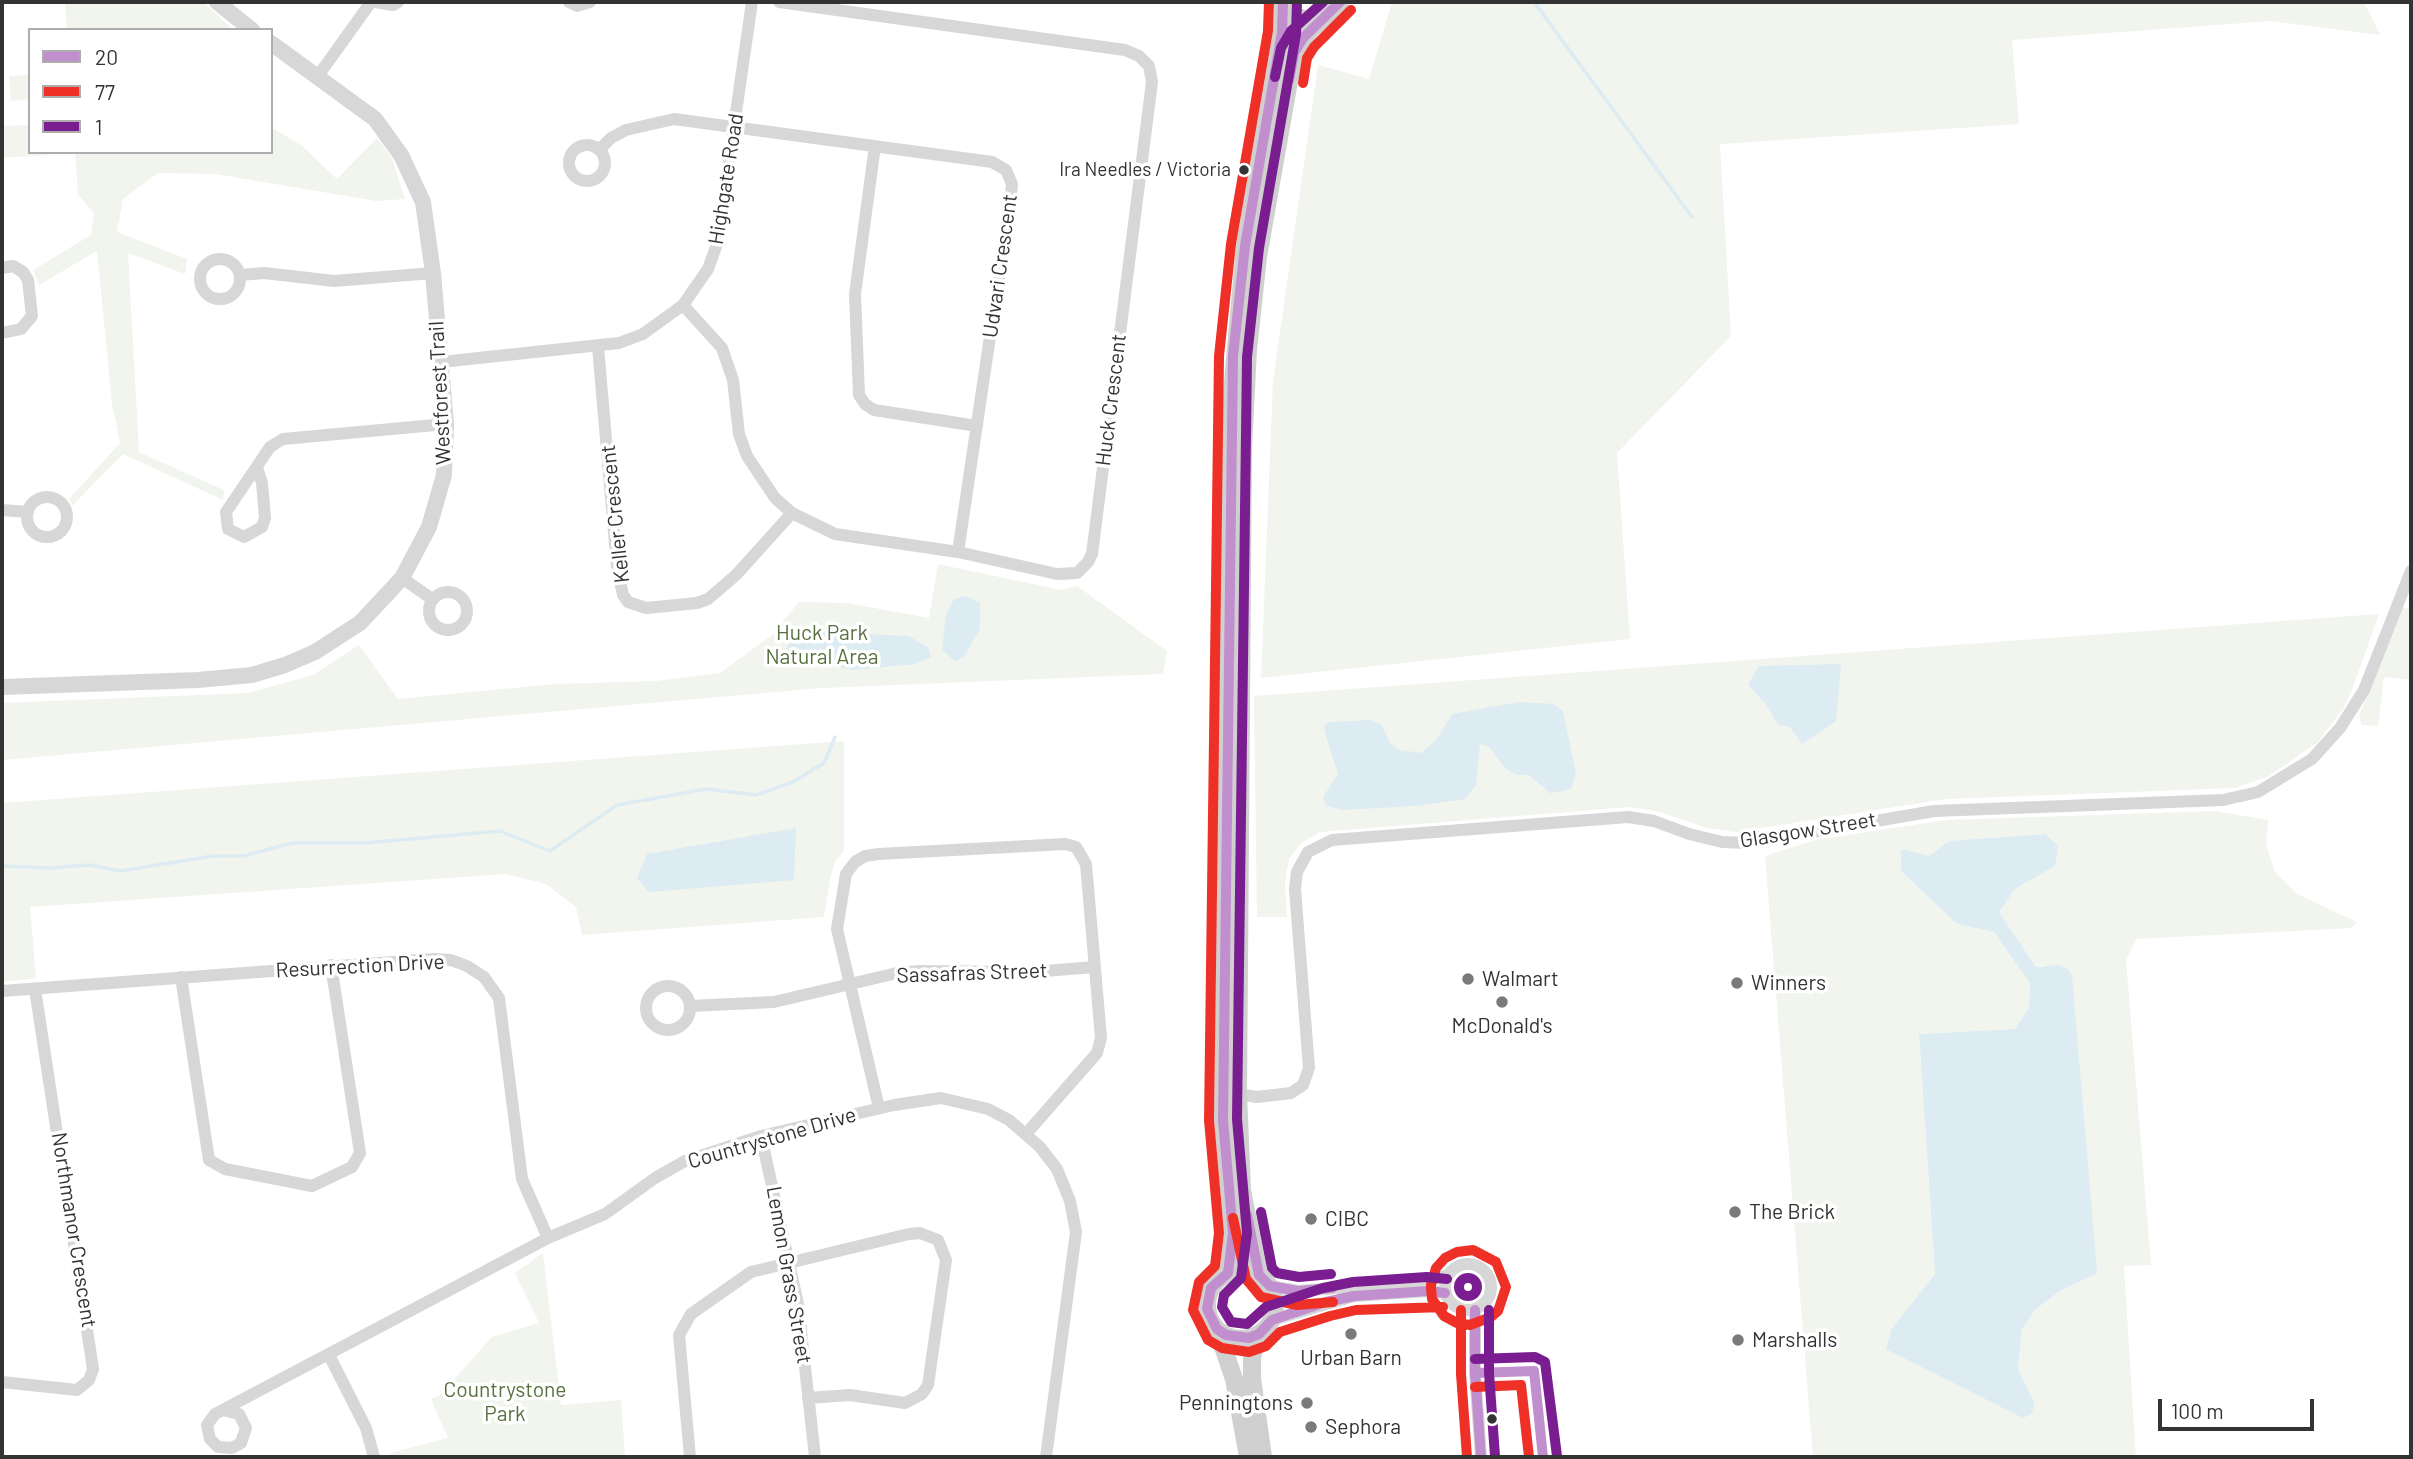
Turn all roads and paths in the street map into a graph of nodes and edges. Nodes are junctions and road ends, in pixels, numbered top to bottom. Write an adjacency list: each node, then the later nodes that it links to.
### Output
1 (217, 2): 11 (street)
2 (373, 2): 3 (street); 13 (street)
3 (398, 2)
4 (569, 2): 5 (street)
5 (590, 2)
6 (752, 2): 14 (street, Highgate Road)
7 (779, 2): 30 (street, Huck Crescent)
8 (1283, 2): 10 (main road); 34 (main road)
9 (1340, 2): 10 (main road)
10 (1324, 19): 34 (main road)
11 (250, 28)
12 (273, 44): 13 (street, Westforest Trail)
13 (318, 76): 18 (street, Westforest Trail)
14 (735, 126): 15 (street, Udvari Crescent); 16 (street, Udvari Crescent); 20 (street, Highgate Road)
15 (875, 146): 25 (street); 25 (street, Udvari Crescent)
16 (599, 150)
17 (2, 268): 21 (street)
18 (433, 273): 19 (street); 23 (street, Westforest Trail)
19 (240, 275)
20 (683, 305): 22 (street, Highgate Road); 29 (street, Huck Crescent)
21 (2, 334)
22 (598, 347): 23 (street, Highgate Road); 29 (street, Keller Crescent)
23 (441, 362): 24 (street, Westforest Trail)
24 (446, 424): 26 (street); 32 (street, Westforest Trail)
25 (977, 426): 30 (street, Udvari Crescent)
26 (257, 467): 26 (street)
27 (2, 510): 28 (street)
28 (28, 512)
29 (792, 513): 30 (street, Huck Crescent)
30 (958, 552)
31 (2411, 571): 44 (street, Glasgow Street)
32 (402, 578): 33 (street); 35 (street, Westforest Trail)
33 (432, 599)
34 (1234, 669): 36 (main road)
35 (2, 687)
36 (1234, 717): 44 (main road); 50 (main road)
37 (331, 965): 39 (street, Resurrection Drive); 39 (street); 48 (street, Resurrection Drive)
38 (1095, 967): 40 (street, Sassafras Street); 40 (street); 46 (street)
39 (181, 978): 41 (street, Resurrection Drive)
40 (848, 984): 43 (street, Sassafras Street); 45 (street)
41 (35, 989): 42 (street, Resurrection Drive); 59 (street, Northmanor Crescent)
42 (2, 991)
43 (690, 1006)
44 (1238, 1094): 52 (main road)
45 (879, 1108): 46 (street, Countrystone Drive); 47 (street, Countrystone Drive)
46 (1026, 1134): 65 (street, Countrystone Drive)
47 (761, 1136): 48 (street, Countrystone Drive); 49 (street, Lemon Grass Street)
48 (548, 1238): 58 (street, Countrystone Drive)
49 (789, 1262): 60 (street, Lemon Grass Street); 60 (street); 63 (street)
50 (1228, 1273): 52 (main road); 56 (main road)
51 (1448, 1275): 52 (street); 53 (street); 54 (street)
52 (1265, 1281): 55 (main road)
53 (1445, 1293): 54 (street); 55 (street)
54 (1468, 1310): 68 (street)
55 (1272, 1320): 57 (main road)
56 (1217, 1329): 57 (main road); 66 (main road)
57 (1259, 1334): 67 (main road)
58 (329, 1355): 61 (street, Countrystone Drive); 62 (street)
59 (2, 1382)
60 (808, 1398): 64 (street, Lemon Grass Street)
61 (223, 1410)
62 (373, 1457)
63 (690, 1457)
64 (815, 1457)
65 (1046, 1457)
66 (1248, 1457)
67 (1263, 1457)
68 (1481, 1457)

